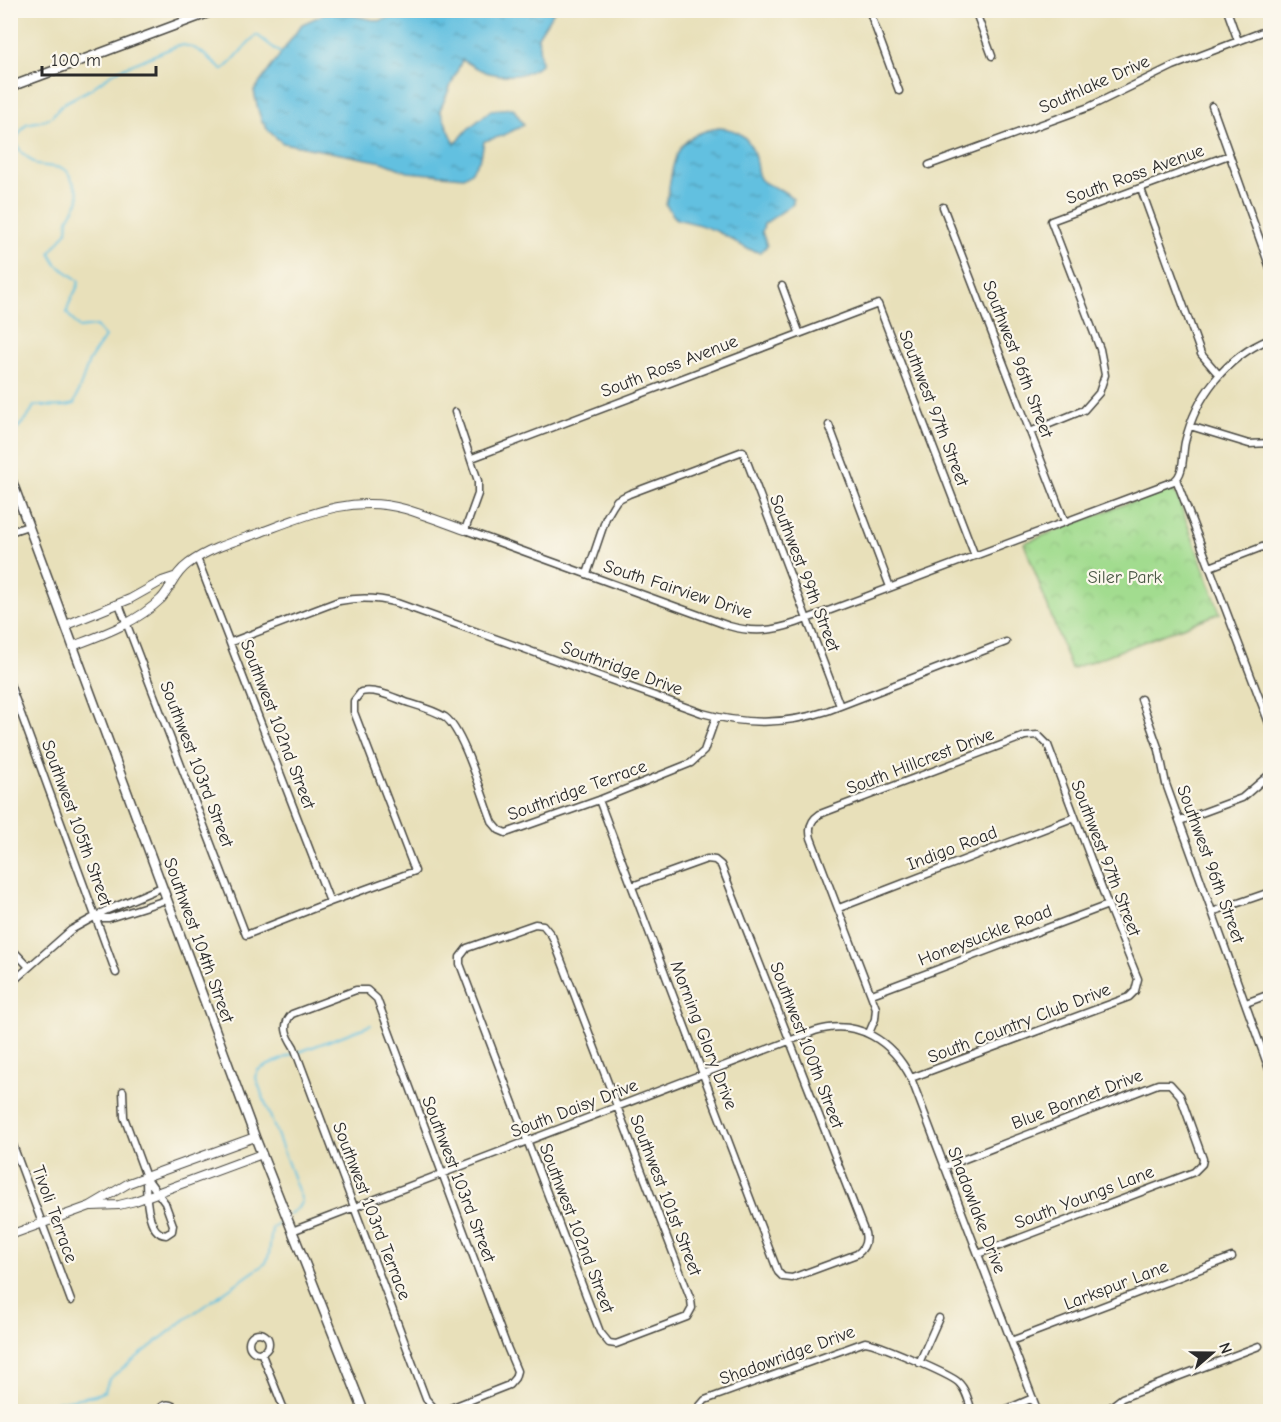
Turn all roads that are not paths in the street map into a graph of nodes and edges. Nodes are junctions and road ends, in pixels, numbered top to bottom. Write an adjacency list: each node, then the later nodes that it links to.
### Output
1 (868, 10): 9 (street)
2 (975, 10): 7 (street)
3 (1227, 10): 6 (street)
4 (210, 11): 8 (main road)
5 (1270, 29): 6 (street, Southlake Drive)
6 (1238, 41): 12 (street, Southlake Drive)
7 (992, 56)
8 (10, 87)
9 (898, 91)
10 (1212, 106): 11 (street)
11 (1229, 155): 13 (street, South Ross Avenue); 15 (street)
12 (929, 165)
13 (1141, 189): 20 (street); 24 (street, South Ross Avenue)
14 (943, 207): 24 (street, Southwest 96th Street)
15 (1270, 268)
16 (782, 286): 18 (street)
17 (878, 304): 18 (street, South Ross Avenue); 34 (street, Southwest 97th Street)
18 (799, 332): 26 (street, South Ross Avenue)
19 (1270, 339): 20 (street)
20 (1220, 375): 23 (street)
21 (454, 412): 26 (street)
22 (829, 425): 39 (street)
23 (1190, 426): 25 (street); 28 (street)
24 (1030, 432): 29 (street, Southwest 96th Street)
25 (1270, 443)
26 (472, 458): 31 (street)
27 (10, 476): 30 (main road, Southwest 104th Street)
28 (1176, 479): 29 (street, South Fairview Drive); 36 (street)
29 (1065, 522): 34 (street, South Fairview Drive)
30 (28, 526): 32 (street); 43 (main road, Southwest 104th Street)
31 (465, 530): 35 (street, South Fairview Drive); 37 (street, South Fairview Drive)
32 (10, 532)
33 (1270, 544): 36 (street)
34 (975, 556): 39 (street, South Fairview Drive)
35 (197, 558): 38 (street, South Fairview Drive); 44 (street, Southwest 102nd Street)
36 (1210, 567): 51 (street)
37 (587, 574): 41 (street, South Fairview Drive); 41 (street, Southwest 99th Street)
38 (174, 577): 40 (street, South Fairview Drive); 42 (street, South Fairview Drive)
39 (890, 587): 41 (street, South Fairview Drive)
40 (119, 604): 42 (street, Southwest 103rd Street); 43 (street, South Fairview Drive)
41 (806, 618): 49 (street, Southwest 99th Street)
42 (127, 624): 46 (street, South Fairview Drive); 61 (street, Southwest 103rd Street)
43 (66, 625): 46 (main road, Southwest 104th Street)
44 (231, 642): 50 (street, Southridge Drive); 61 (street, Southwest 102nd Street)
45 (1006, 642): 49 (street, Southridge Drive)
46 (73, 646): 58 (main road, Southwest 104th Street)
47 (10, 684): 65 (street, Southwest 105th Street)
48 (1141, 699): 56 (street, Southwest 96th Street)
49 (840, 706): 50 (street, Southridge Drive)
50 (716, 717): 54 (street, Southridge Terrace)
51 (1270, 726)
52 (1041, 736): 55 (street, Southwest 97th Street); 63 (street, South Hillcrest Drive)
53 (1270, 774): 56 (street)
54 (599, 800): 57 (street, Morning Glory Drive); 61 (street, Southridge Terrace)
55 (1075, 817): 62 (street, Southwest 97th Street); 63 (street, Indigo Road)
56 (1180, 821): 64 (street, Southwest 96th Street)
57 (632, 886): 77 (street, Southwest 100th Street); 79 (street, Morning Glory Drive)
58 (162, 887): 60 (main road, Southwest 104th Street); 65 (street)
59 (1270, 892): 64 (street)
60 (166, 900): 65 (street); 84 (main road, Southwest 104th Street)
61 (330, 902)
62 (1108, 905): 71 (street, Southwest 97th Street); 72 (street, Honeysuckle Road)
63 (839, 908): 72 (street)
64 (1212, 912): 74 (street, Southwest 96th Street)
65 (96, 918): 68 (street); 69 (street, Southwest 105th Street)
66 (10, 947): 68 (street)
67 (461, 954): 82 (street, Southwest 101st Street); 85 (street, Southwest 102nd Street)
68 (28, 967): 70 (street)
69 (116, 973)
70 (10, 984)
71 (1136, 992): 80 (street, South Country Club Drive)
72 (872, 994): 76 (street)
73 (1270, 994): 74 (street)
74 (1246, 1003): 78 (street, Southwest 96th Street)
75 (287, 1022): 89 (street, Southwest 103rd Street); 94 (street, Southwest 103rd Terrace)
76 (869, 1033): 77 (street, South Daisy Drive); 80 (street, Shadowlake Drive)
77 (790, 1041): 79 (street, South Daisy Drive); 100 (street, Southwest 100th Street)
78 (1270, 1072)
79 (703, 1074): 82 (street, South Daisy Drive); 100 (street, Morning Glory Drive)
80 (911, 1078): 88 (street, Shadowlake Drive)
81 (123, 1091): 90 (street)
82 (616, 1107): 85 (street, South Daisy Drive); 104 (street, Southwest 101st Street)
83 (10, 1137): 95 (street, Tivoli Terrace)
84 (255, 1137): 86 (main road, Southwest 104th Street); 90 (street)
85 (528, 1141): 89 (street, South Daisy Drive); 104 (street, Southwest 102nd Street)
86 (262, 1154): 91 (street); 96 (main road, Southwest 104th Street)
87 (1200, 1166): 88 (street, Blue Bonnet Drive); 98 (street, South Youngs Lane)
88 (945, 1167): 98 (street, Shadowlake Drive)
89 (441, 1174): 94 (street, South Daisy Drive); 109 (street, Southwest 103rd Street)
90 (146, 1177): 91 (street); 92 (street); 93 (street)
91 (158, 1193): 92 (street); 92 (street)
92 (146, 1197): 93 (street)
93 (90, 1206): 95 (street)
94 (354, 1207): 96 (street, South Daisy Drive); 109 (street, Southwest 103rd Terrace)
95 (43, 1224): 97 (street); 101 (street, Tivoli Terrace)
96 (292, 1231): 110 (main road, Southwest 104th Street)
97 (10, 1235)
98 (978, 1254): 103 (street, Shadowlake Drive)
99 (1232, 1257): 103 (street, Larkspur Lane)
100 (786, 1278)
101 (71, 1301)
102 (939, 1318): 107 (street)
103 (1011, 1341): 108 (street, Shadowlake Drive)
104 (609, 1343)
105 (1259, 1346): 119 (street)
106 (261, 1352): 115 (street)
107 (919, 1363): 112 (street, Shadowridge Drive); 116 (street, Shadowridge Drive)
108 (1033, 1398): 111 (street, Shadowlake Drive); 117 (street)
109 (435, 1409)
110 (360, 1410)
111 (1037, 1410): 118 (street)
112 (698, 1411)
113 (159, 1412): 114 (street)
114 (177, 1412)
115 (285, 1412)
116 (972, 1412)
117 (1000, 1412)
118 (1027, 1412)
119 (1104, 1412)

